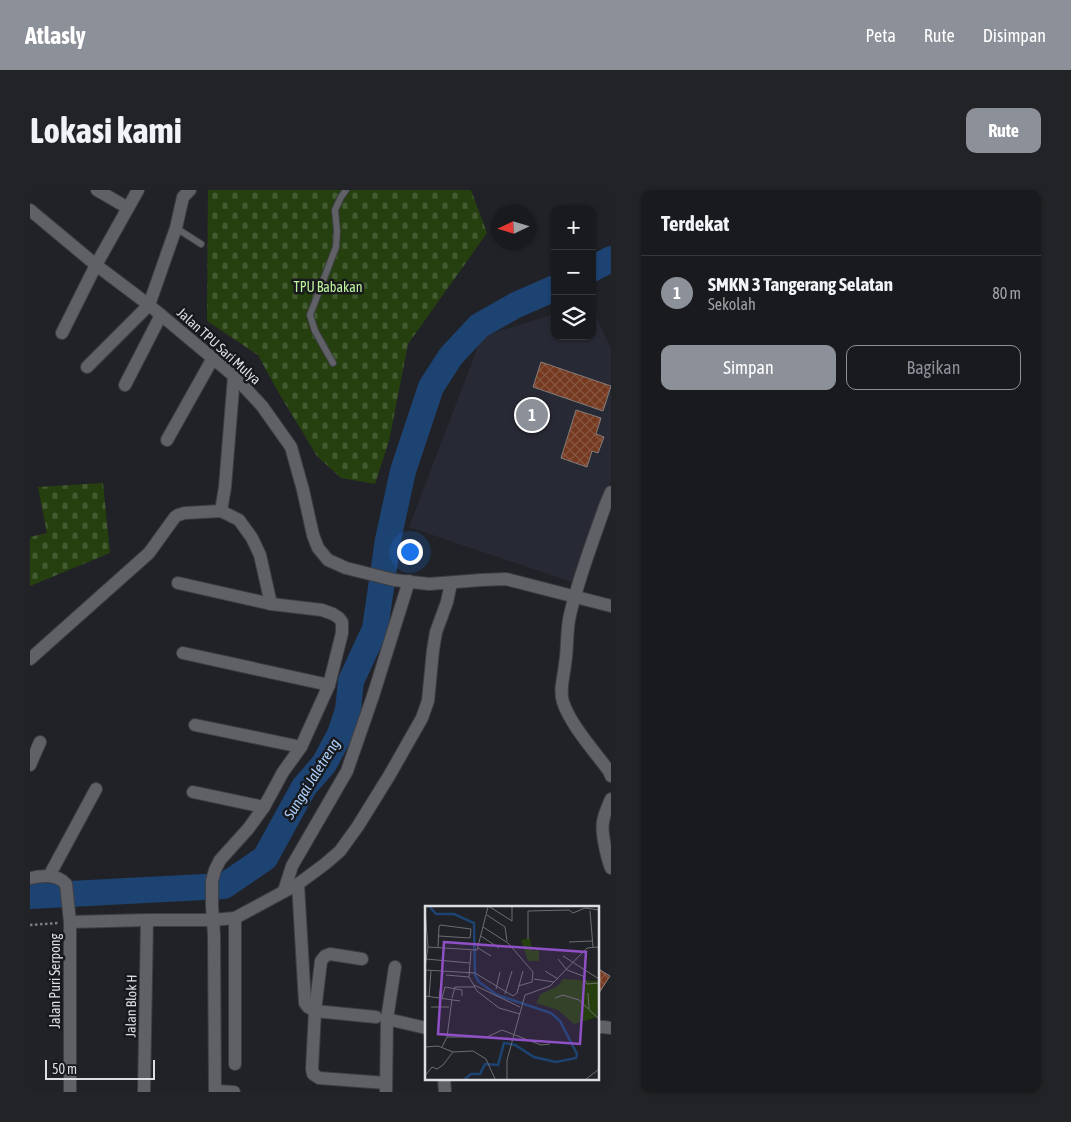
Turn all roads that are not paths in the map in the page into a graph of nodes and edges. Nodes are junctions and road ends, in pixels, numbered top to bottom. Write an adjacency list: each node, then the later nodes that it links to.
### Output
1 (98, 190): 5 (street)
2 (138, 190): 5 (street)
3 (190, 190): 7 (street)
4 (346, 190): 14 (lane)
5 (128, 208): 9 (street)
6 (30, 210): 9 (street, Jalan TPU Sari Mulya)
7 (176, 228): 8 (lane); 10 (street)
8 (201, 244)
9 (96, 265): 10 (street, Jalan TPU Sari Mulya); 12 (street)
10 (149, 305): 11 (street, Jalan TPU Sari Mulya); 15 (street)
11 (161, 315): 13 (street, Jalan TPU Sari Mulya); 17 (street)
12 (62, 334)
13 (213, 358): 16 (street, Jalan TPU Sari Mulya); 18 (street)
14 (333, 363)
15 (87, 367)
16 (234, 376): 20 (street); 21 (street, Jalan TPU Sari Mulya)
17 (125, 385)
18 (167, 440)
19 (611, 492): 24 (street)
20 (221, 511): 25 (street); 28 (street)
21 (409, 581): 23 (street); 43 (street)
22 (178, 583): 25 (street)
23 (451, 583): 24 (street); 42 (street)
24 (574, 597): 26 (street); 34 (street)
25 (271, 604): 29 (street)
26 (611, 606)
27 (183, 654): 29 (street)
28 (30, 658)
29 (328, 685): 32 (street)
30 (195, 725): 32 (street)
31 (40, 742): 33 (street)
32 (300, 747): 38 (street)
33 (30, 765)
34 (611, 776)
35 (96, 789): 40 (street)
36 (192, 792): 38 (street)
37 (611, 799): 39 (street)
38 (264, 806): 47 (street)
39 (611, 868)
40 (49, 876): 41 (street); 44 (street)
41 (30, 878)
42 (298, 884): 43 (street); 50 (street)
43 (284, 891): 45 (street)
44 (70, 918): 46 (street, Jalan Puri Serpong); 58 (street, Jalan Puri Serpong)
45 (235, 918): 47 (street, Jalan Puri Serpong); 55 (street)
46 (147, 920): 47 (street, Jalan Puri Serpong); 59 (street, Jalan Blok H)
47 (212, 920): 57 (street)
48 (362, 959): 50 (street)
49 (395, 967): 51 (street)
50 (315, 1011): 51 (street); 56 (street)
51 (382, 1018): 53 (street); 56 (street)
52 (598, 1027): 54 (street)
53 (425, 1028)
54 (611, 1028)
55 (235, 1064)
56 (386, 1088)
57 (215, 1091): 60 (street)
58 (70, 1092)
59 (144, 1092)
60 (234, 1092)

